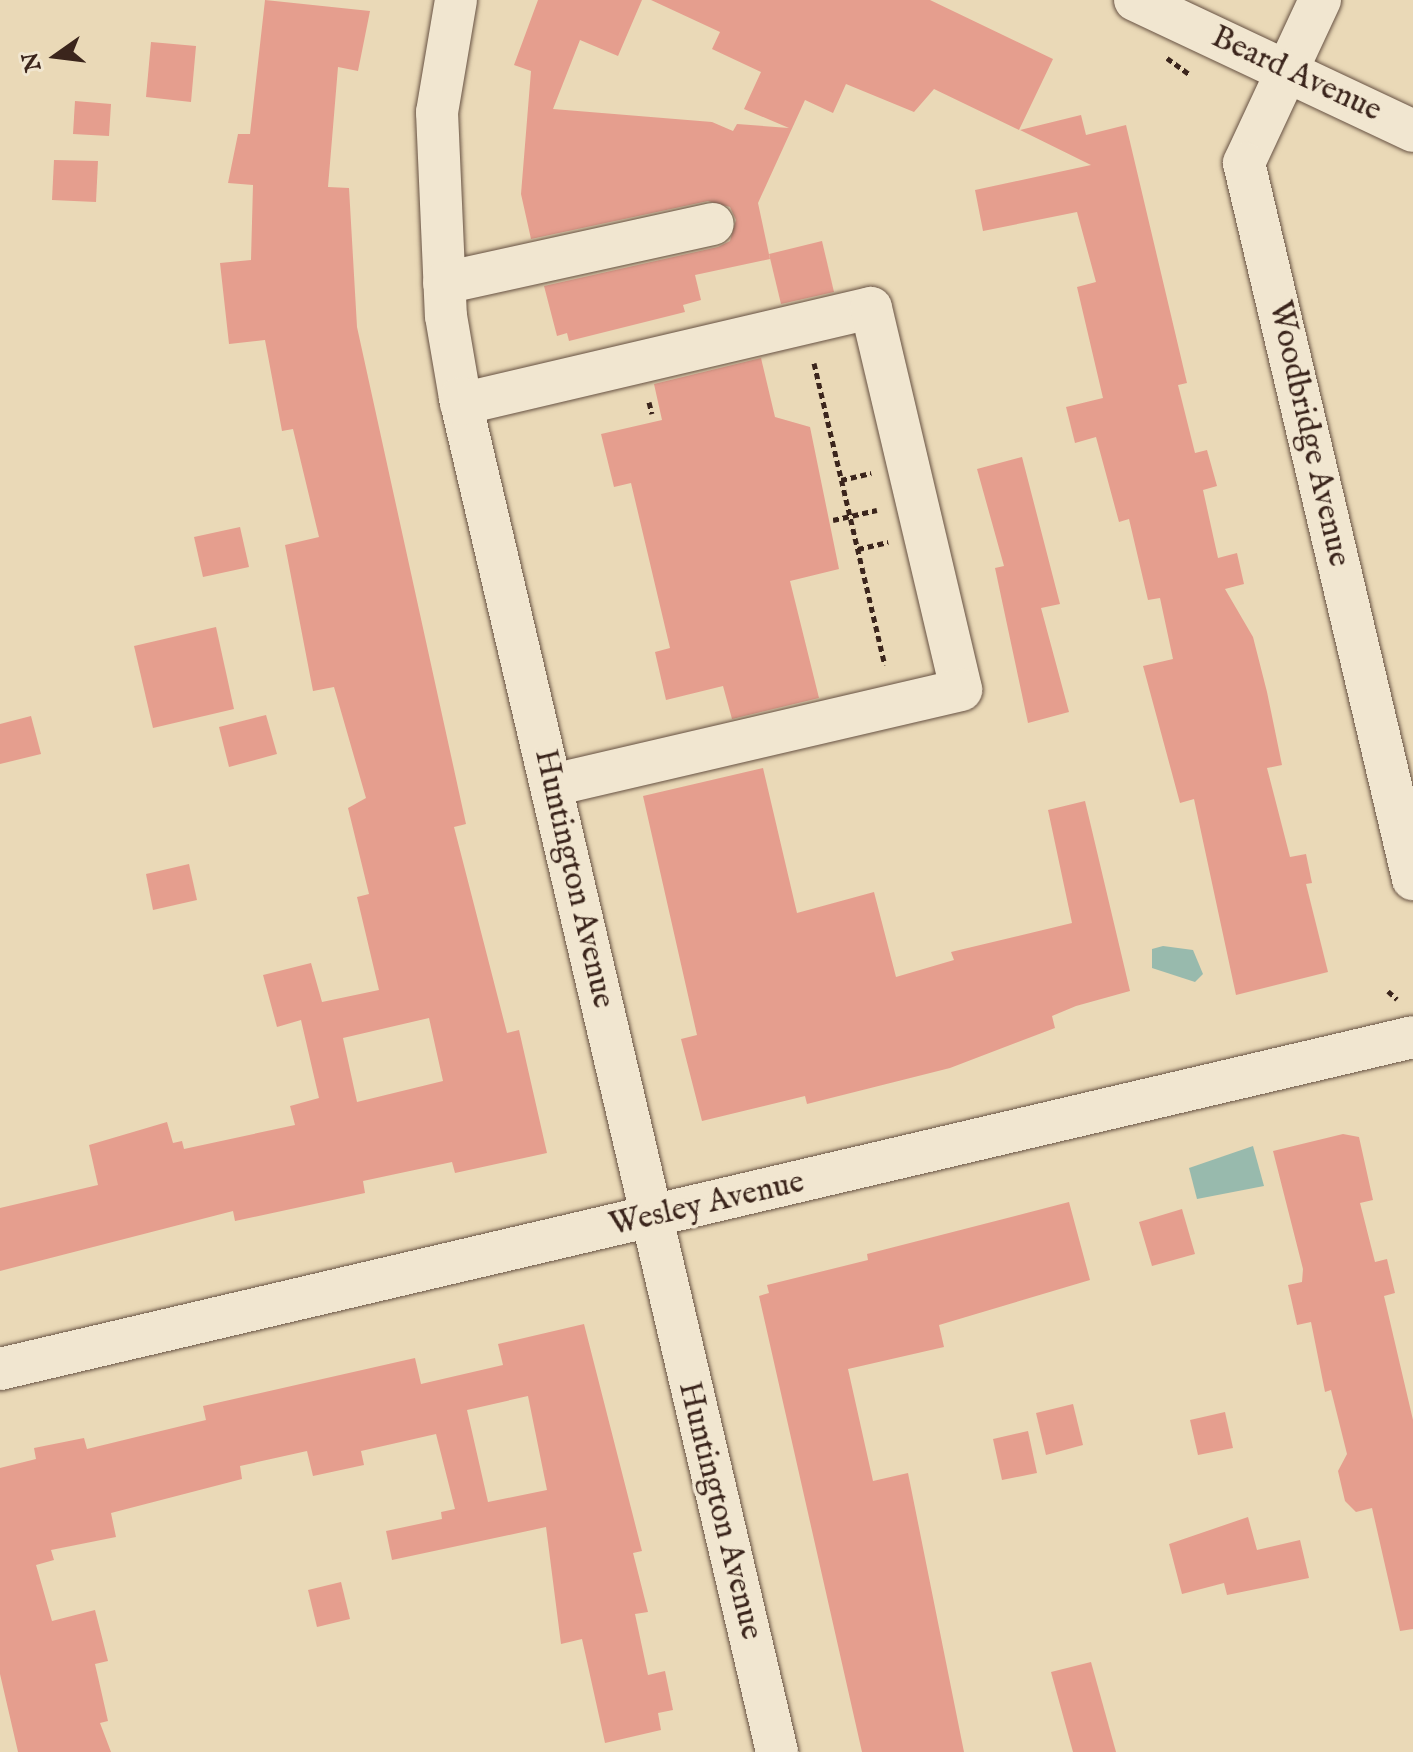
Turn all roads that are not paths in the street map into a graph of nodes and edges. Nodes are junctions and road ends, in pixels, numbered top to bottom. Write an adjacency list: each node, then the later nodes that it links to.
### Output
1 (456, 0): 7 (street, Huntington Avenue)
2 (1135, 0): 4 (street, Beard Avenue)
3 (1320, 0): 4 (street, Woodbridge Avenue)
4 (1287, 72): 5 (street, Beard Avenue); 10 (street, Woodbridge Avenue)
5 (1413, 131)
6 (713, 224): 7 (street)
7 (444, 283): 8 (street, Huntington Avenue)
8 (461, 404): 9 (street, Huntington Avenue); 9 (street)
9 (553, 785): 12 (street, Huntington Avenue)
10 (1413, 879)
11 (1413, 1037): 12 (street, Wesley Avenue)
12 (649, 1218): 13 (street, Wesley Avenue); 14 (street, Huntington Avenue)
13 (0, 1369)
14 (777, 1752)

